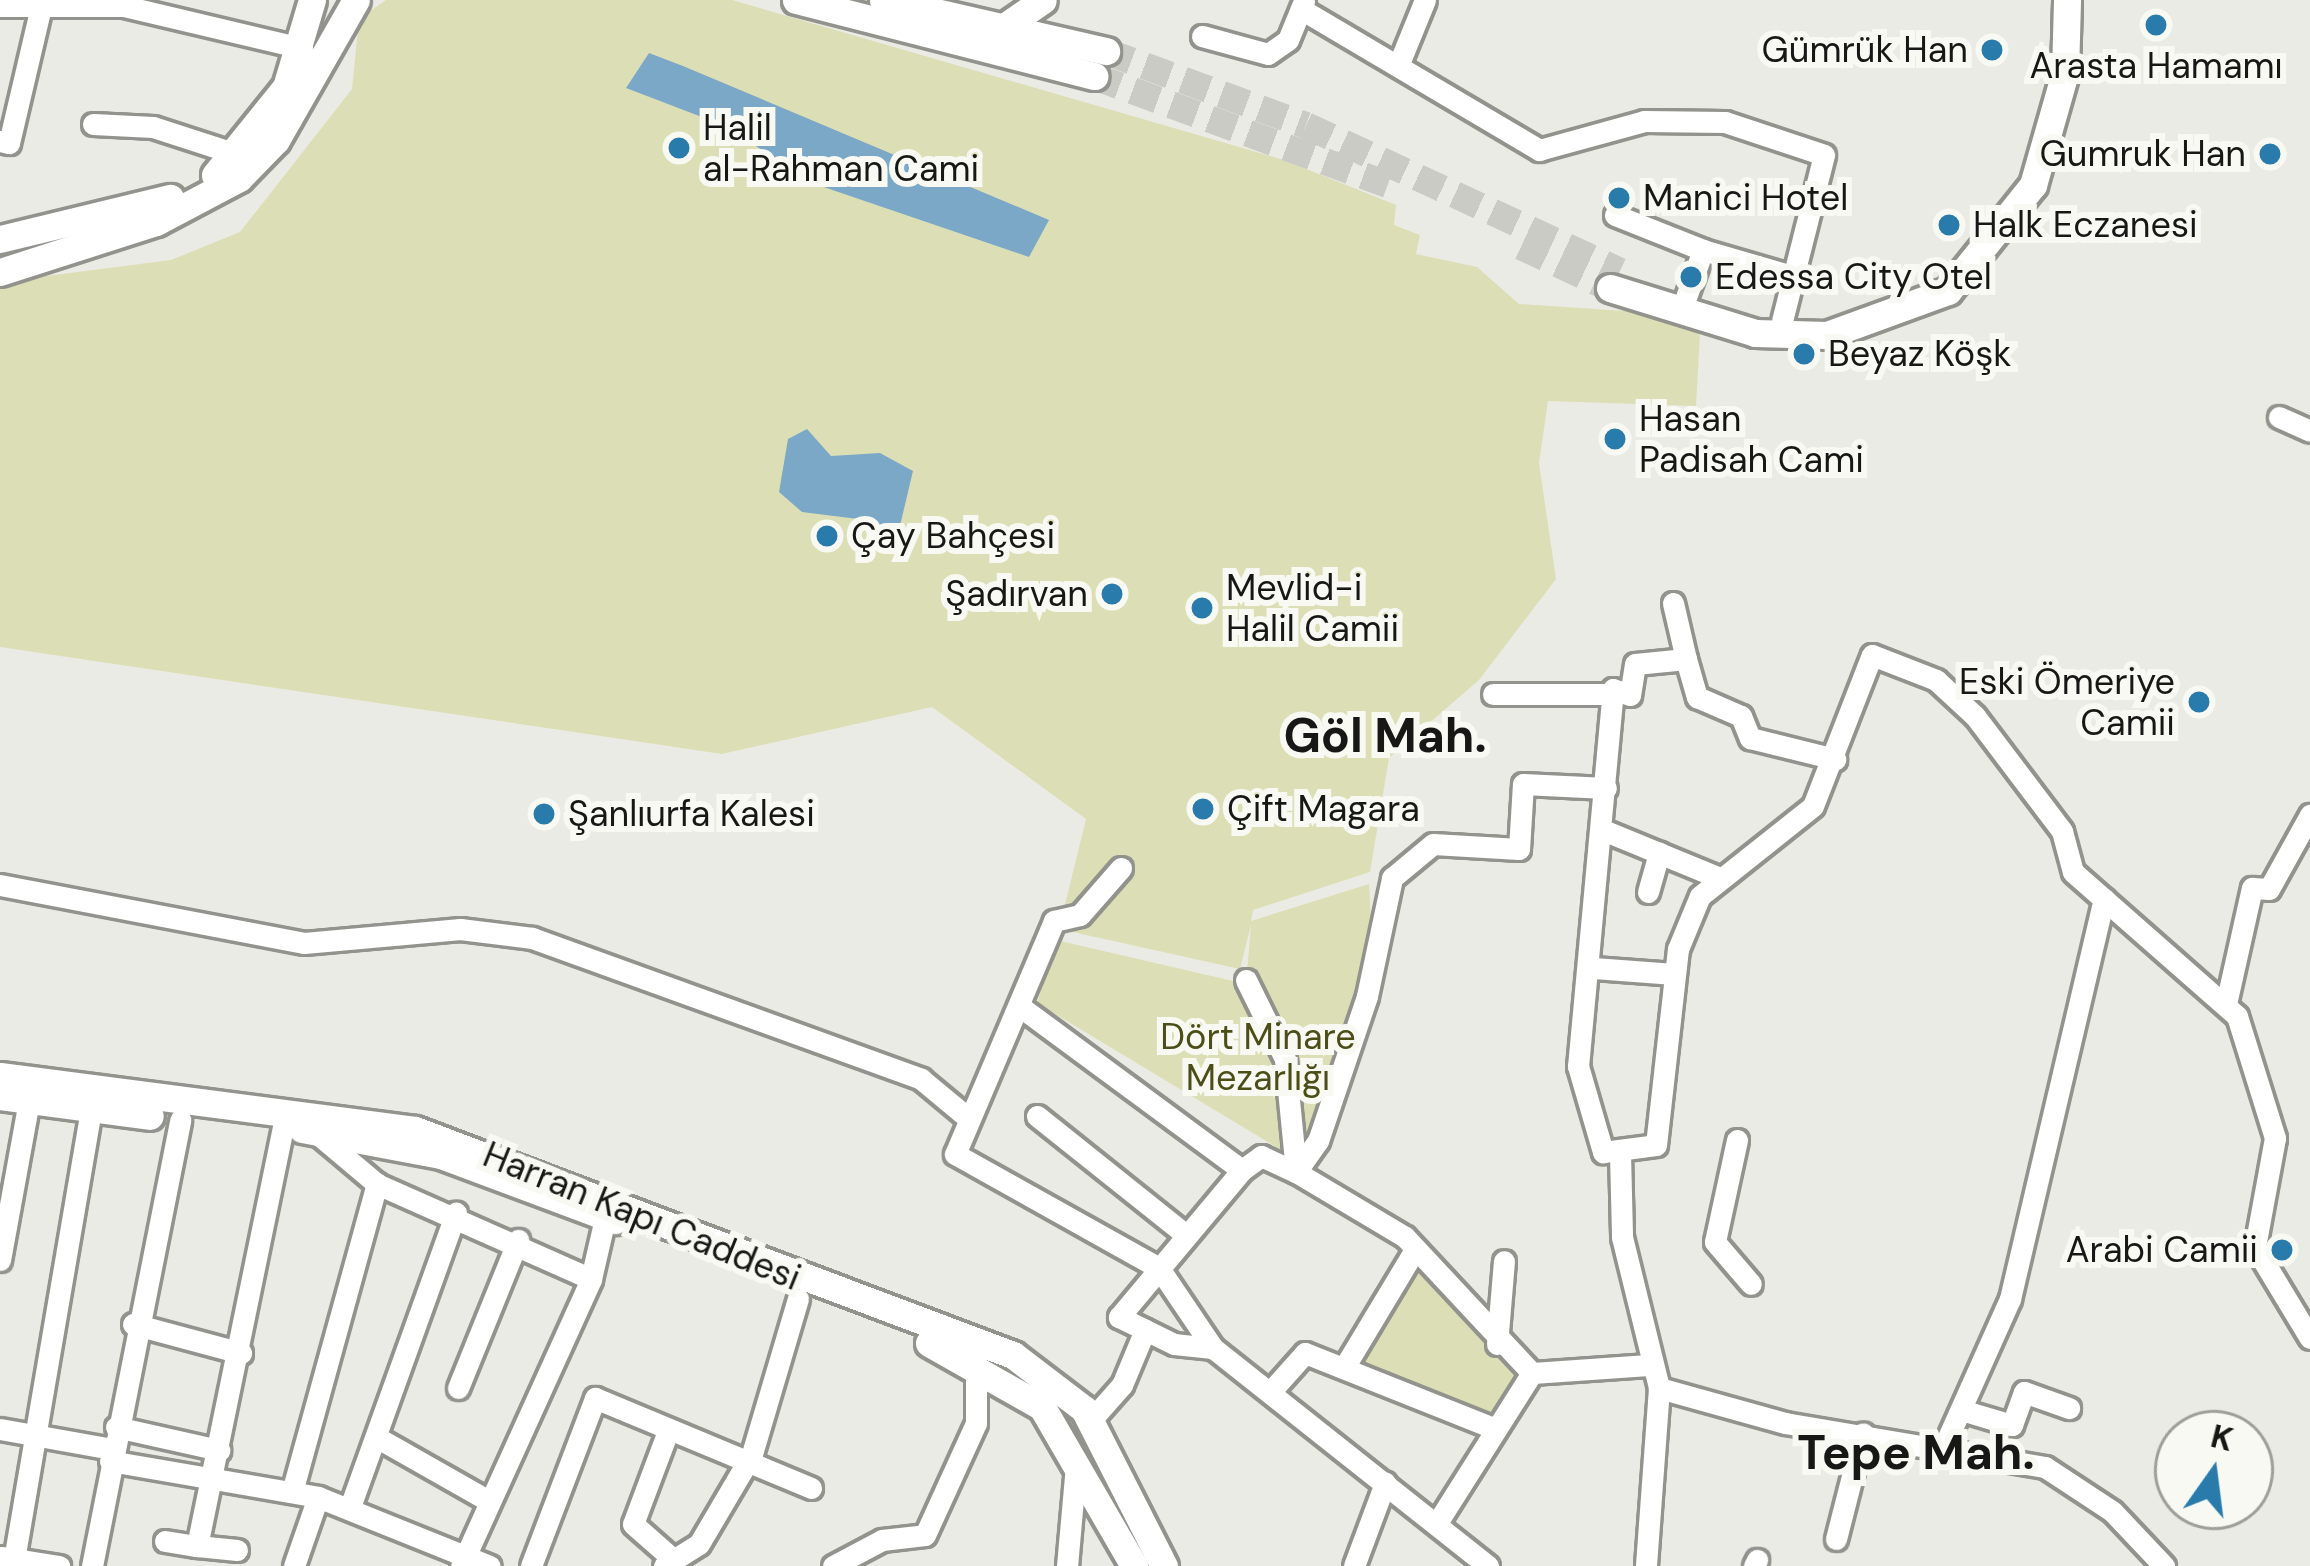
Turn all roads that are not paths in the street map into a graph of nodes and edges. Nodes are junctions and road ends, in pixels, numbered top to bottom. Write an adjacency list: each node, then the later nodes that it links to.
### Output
1 (312, 0): 15 (main road)
2 (356, 0): 23 (main road)
3 (796, 0): 13 (main road)
4 (884, 0): 13 (main road)
5 (1043, 0): 13 (main road)
6 (1425, 0): 16 (street)
7 (2048, 0): 26 (main road)
8 (2067, 0): 25 (main road)
9 (41, 2): 10 (street); 12 (street); 18 (street)
10 (125, 3): 15 (street)
11 (1303, 4): 14 (street); 16 (street)
12 (0, 6)
13 (1005, 13)
14 (1202, 36)
15 (302, 48): 19 (main road)
16 (1398, 66): 24 (street)
17 (93, 124): 19 (street)
18 (0, 141)
19 (239, 154): 21 (main road)
20 (1615, 215): 22 (street)
21 (8, 231)
22 (1703, 250): 24 (street); 25 (street)
23 (0, 272)
24 (1792, 275): 26 (street)
25 (1685, 300): 26 (main road)
26 (1782, 321)
27 (2279, 417): 28 (street)
28 (2310, 431)
29 (1672, 603): 30 (street)
30 (1686, 658): 32 (street); 33 (street)
31 (1493, 694): 32 (street)
32 (1612, 694): 34 (street)
33 (1835, 759): 39 (street); 42 (street)
34 (1606, 788): 36 (street); 60 (street)
35 (2310, 815): 46 (street)
36 (1603, 830): 37 (street); 43 (street)
37 (1659, 853): 39 (street); 41 (street)
38 (1121, 868): 47 (street)
39 (1715, 876): 44 (street)
40 (0, 885): 53 (street)
41 (1648, 892)
42 (2104, 899): 46 (street); 87 (street)
43 (1594, 968): 44 (street); 58 (street)
44 (1674, 974): 58 (street)
45 (1246, 980): 60 (street)
46 (2227, 1004): 75 (street)
47 (1022, 1008): 53 (street); 59 (street)
48 (0, 1076): 88 (main road, Harran Kapı Caddesi)
49 (0, 1096): 50 (main road, Harran Kapı Caddesi)
50 (29, 1101): 51 (main road, Harran Kapı Caddesi); 67 (street)
51 (91, 1109): 54 (main road, Harran Kapı Caddesi); 93 (street)
52 (1037, 1116): 64 (street)
53 (968, 1118): 69 (street)
54 (180, 1120): 55 (main road, Harran Kapı Caddesi); 73 (street)
55 (283, 1127): 56 (main road, Harran Kapı Caddesi); 78 (street)
56 (314, 1130): 61 (street); 63 (main road, Harran Kapı Caddesi)
57 (1737, 1140): 71 (street)
58 (1620, 1153): 80 (street)
59 (1242, 1170): 60 (street); 64 (street)
60 (1295, 1172): 66 (street)
61 (377, 1184): 62 (street); 103 (street)
62 (456, 1213): 65 (street); 94 (street)
63 (606, 1214): 70 (street); 72 (main road, Harran Kapı Caddesi)
64 (1186, 1234): 69 (street)
65 (518, 1240): 70 (street); 83 (street)
66 (1414, 1251): 76 (street); 81 (street)
67 (0, 1260)
68 (1504, 1261): 76 (street)
69 (1159, 1268): 74 (street); 77 (street)
70 (591, 1279): 105 (street)
71 (1751, 1284)
72 (798, 1299): 79 (main road, Harran Kapı Caddesi); 99 (street)
73 (133, 1324): 78 (street); 96 (street)
74 (1145, 1330): 77 (street); 88 (street)
75 (2310, 1338)
76 (1497, 1344): 82 (street)
77 (1213, 1348): 85 (street)
78 (241, 1353): 97 (street)
79 (976, 1362): 98 (main road, Harran Kapı Caddesi); 113 (street)
80 (1649, 1365): 82 (street); 84 (street)
81 (1345, 1366): 85 (street); 89 (street)
82 (1532, 1372): 89 (street)
83 (458, 1388)
84 (1659, 1388): 92 (street); 129 (street)
85 (1271, 1391): 101 (street)
86 (2069, 1408): 87 (street)
87 (1968, 1412): 95 (street)
88 (1091, 1420): 126 (main road, Harran Kapı Caddesi)
89 (1493, 1428): 107 (street)
90 (0, 1429): 93 (street)
91 (668, 1430): 99 (street); 116 (street); 121 (street)
92 (1863, 1433): 95 (street); 108 (street)
93 (35, 1438): 96 (street); 114 (street)
94 (377, 1438): 105 (street); 106 (street)
95 (1946, 1442): 130 (street)
96 (113, 1446): 97 (street); 100 (street); 118 (street)
97 (219, 1450): 100 (street)
98 (1076, 1460): 124 (street); 125 (main road, Harran Kapı Caddesi)
99 (737, 1465): 102 (street); 110 (street)
100 (212, 1479): 103 (street); 111 (street)
101 (1385, 1483): 107 (street); 127 (street)
102 (812, 1488)
103 (292, 1492): 104 (street)
104 (318, 1497): 106 (street); 119 (street)
105 (489, 1501): 115 (street)
106 (350, 1507): 115 (street)
107 (1437, 1523): 128 (street)
108 (1836, 1539)
109 (165, 1541): 111 (street)
110 (699, 1544): 116 (street); 122 (street)
111 (197, 1546): 112 (street)
112 (237, 1550)
113 (922, 1555): 123 (street)
114 (7, 1558): 117 (street)
115 (465, 1559): 120 (street)
116 (669, 1563)
117 (59, 1566)
118 (92, 1566)
119 (294, 1566)
120 (490, 1566)
121 (531, 1566)
122 (708, 1566)
123 (833, 1566)
124 (1067, 1566)
125 (1134, 1566)
126 (1164, 1566)
127 (1354, 1566)
128 (1488, 1566)
129 (1646, 1566)
130 (2164, 1566)

